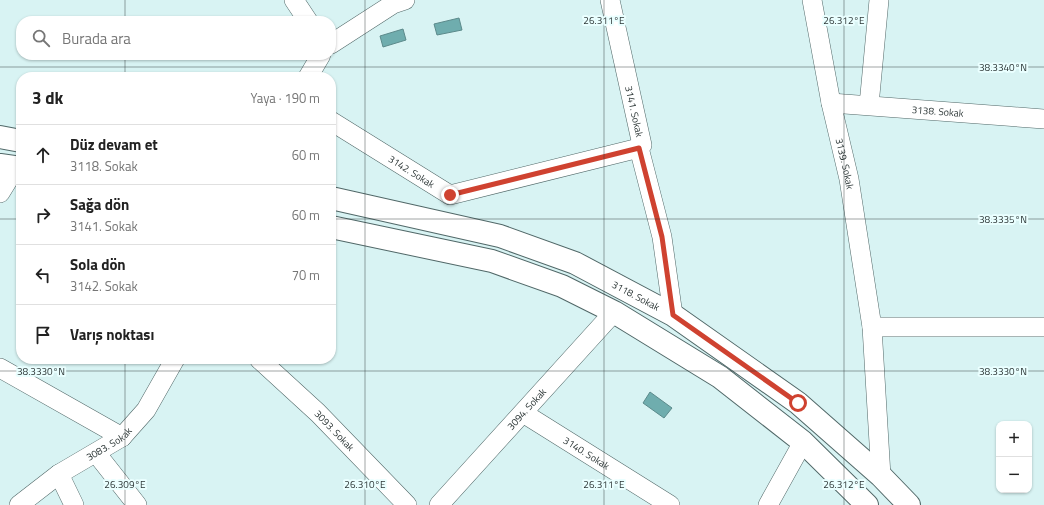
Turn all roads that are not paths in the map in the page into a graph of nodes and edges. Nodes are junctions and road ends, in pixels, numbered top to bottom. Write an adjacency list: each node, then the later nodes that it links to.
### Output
1 (294, 0): 6 (street)
2 (405, 0): 7 (street)
3 (610, 0): 16 (street, 3141. Sokak)
4 (812, 0): 10 (street, 3139. Sokak)
5 (878, 0): 11 (street)
6 (305, 16)
7 (336, 41)
8 (318, 60): 9 (street)
9 (311, 72)
10 (831, 103): 11 (street, 3138. Sokak); 23 (street, 3139. Sokak)
11 (869, 105): 12 (street, 3138. Sokak)
12 (1044, 119)
13 (336, 124): 16 (street, 3142. Sokak)
14 (0, 137): 15 (main road)
15 (16, 140)
16 (639, 148): 22 (street, 3141. Sokak)
17 (12, 167): 18 (street)
18 (0, 193)
19 (336, 199): 22 (main road, 3118. Sokak)
20 (336, 228): 21 (main road)
21 (614, 312): 28 (street, 3094. Sokak); 30 (main road)
22 (673, 315): 33 (main road, 3118. Sokak)
23 (872, 327): 24 (street); 33 (street, 3139. Sokak)
24 (1044, 327)
25 (172, 364): 29 (street, 3083. Sokak)
26 (264, 364): 37 (street, 3093. Sokak)
27 (0, 368): 29 (street)
28 (522, 412): 38 (street, 3094. Sokak); 39 (street, 3140. Sokak)
29 (122, 437): 31 (street, 3083. Sokak)
30 (803, 442): 40 (street); 41 (main road)
31 (96, 453): 32 (street, 3083. Sokak); 36 (street)
32 (59, 474): 34 (street, 3083. Sokak); 35 (street)
33 (881, 476): 42 (main road, 3118. Sokak)
34 (19, 505)
35 (74, 505)
36 (137, 505)
37 (407, 505)
38 (439, 505)
39 (670, 505)
40 (768, 505)
41 (867, 505)
42 (909, 505)

